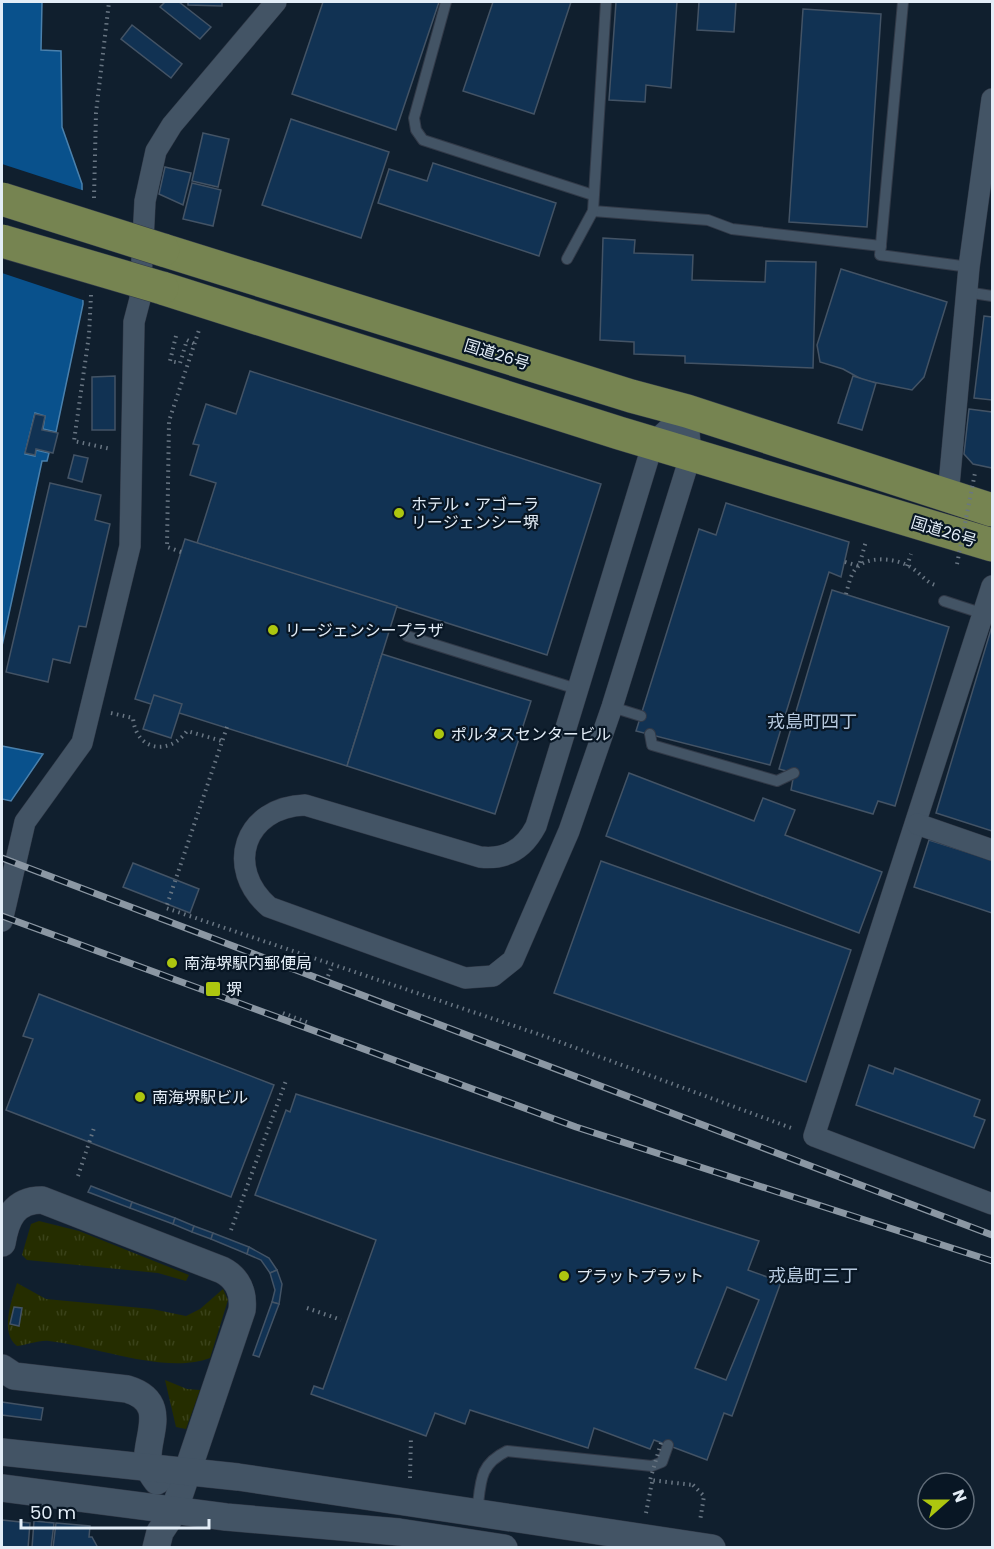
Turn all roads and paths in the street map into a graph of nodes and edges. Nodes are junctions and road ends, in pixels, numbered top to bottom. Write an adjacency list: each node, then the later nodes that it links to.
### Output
1 (276, 2): 48 (street)
2 (446, 2): 6 (lane)
3 (606, 2): 6 (lane)
4 (903, 2): 10 (lane)
5 (993, 99): 12 (street)
6 (593, 195): 8 (lane)
7 (2, 199): 18 (highway, 国道26号, bridge)
8 (593, 211): 10 (lane); 11 (lane)
9 (2, 241): 19 (highway, 国道26号, bridge)
10 (881, 246): 12 (lane)
11 (567, 259)
12 (969, 267): 13 (street)
13 (966, 292): 14 (lane); 22 (street)
14 (993, 296)
15 (201, 326): 17 (path)
16 (176, 336): 17 (path)
17 (195, 344): 26 (path)
18 (687, 411): 19 (street); 20 (street); 22 (highway, 国道26号)
19 (653, 443): 20 (highway, 国道26号); 38 (street)
20 (691, 454): 25 (highway, 国道26号); 39 (street)
21 (975, 473): 29 (path, bridge)
22 (948, 496): 23 (highway, 国道26号)
23 (993, 510)
24 (866, 541): 30 (path)
25 (993, 545)
26 (182, 552)
27 (911, 554): 31 (path)
28 (845, 562): 30 (path)
29 (957, 564)
30 (859, 566): 31 (path); 34 (path)
31 (907, 566): 32 (path)
32 (938, 586)
33 (993, 586): 36 (street)
34 (846, 594)
35 (944, 601): 36 (lane)
36 (984, 614): 46 (street)
37 (407, 636): 38 (lane)
38 (577, 689): 39 (street)
39 (612, 707): 41 (lane)
40 (110, 713): 44 (path)
41 (641, 716)
42 (227, 728): 44 (path)
43 (650, 735): 45 (lane)
44 (222, 741): 49 (path)
45 (794, 773)
46 (917, 824): 47 (street); 55 (street)
47 (993, 850)
48 (2, 921)
49 (332, 966): 50 (path); 55 (path)
50 (328, 976)
51 (283, 1013): 52 (path)
52 (309, 1023)
53 (286, 1078): 58 (path)
54 (95, 1125): 56 (path)
55 (814, 1136): 57 (street)
56 (78, 1176)
57 (993, 1204)
58 (231, 1230)
59 (2, 1243): 67 (street)
60 (307, 1308): 61 (path)
61 (341, 1320)
62 (2, 1368): 66 (street)
63 (411, 1436): 69 (path)
64 (665, 1444): 72 (lane); 74 (path, bridge)
65 (2, 1452): 66 (street)
66 (148, 1467): 67 (street); 71 (street)
67 (186, 1472): 71 (street); 72 (street)
68 (653, 1477): 73 (path)
69 (410, 1482)
70 (2, 1488): 71 (street)
71 (174, 1511): 75 (street); 76 (street)
72 (477, 1513): 78 (street)
73 (645, 1517)
74 (700, 1524)
75 (398, 1540): 77 (street)
76 (156, 1548)
77 (504, 1548)
78 (712, 1548)

